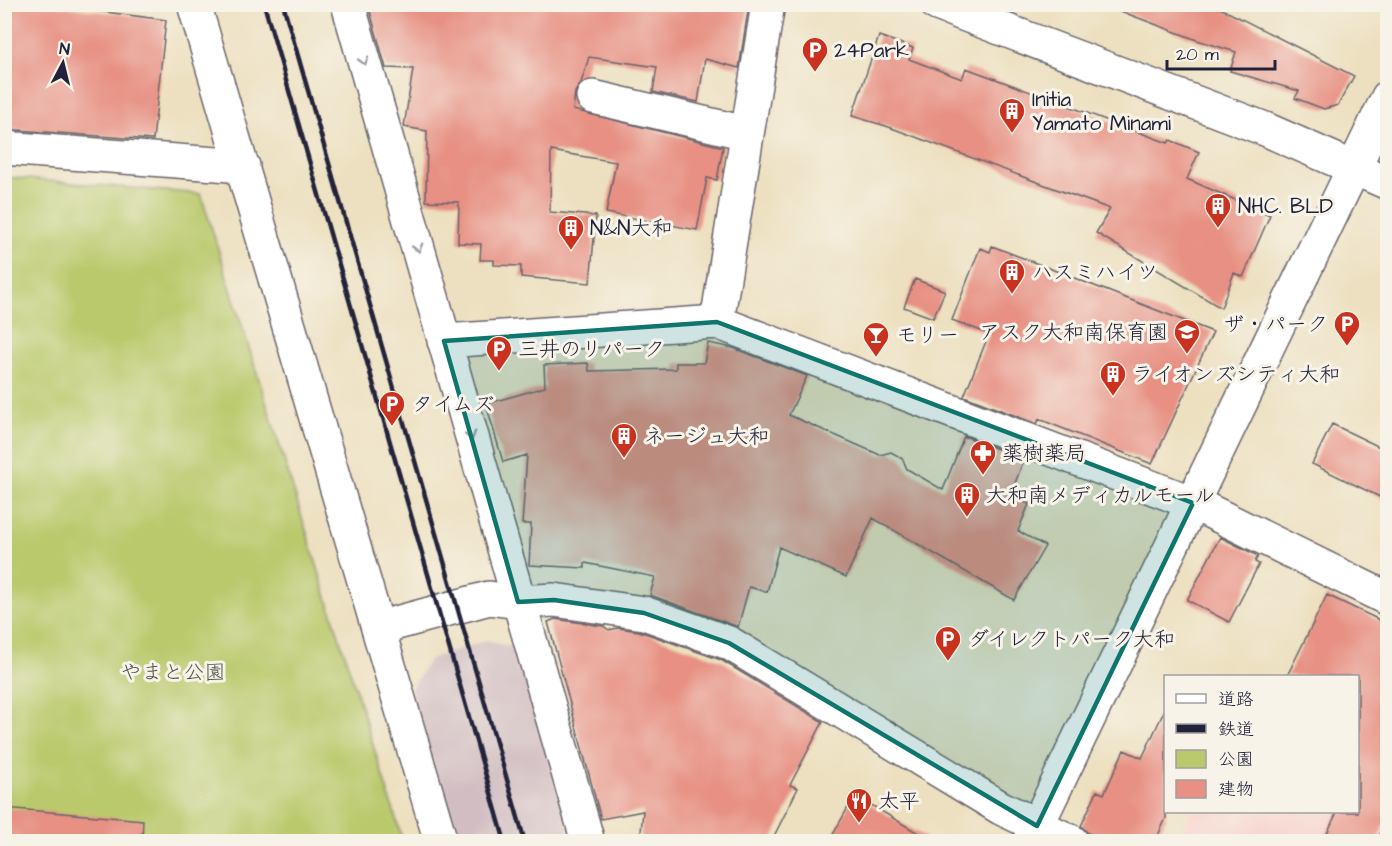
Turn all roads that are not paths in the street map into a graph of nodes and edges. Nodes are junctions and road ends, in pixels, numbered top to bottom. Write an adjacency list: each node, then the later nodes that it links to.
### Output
1 (194, 4): 9 (street)
2 (348, 4): 13 (street, one-way to 13)
3 (768, 4): 7 (street)
4 (949, 6): 10 (street)
5 (593, 97): 7 (street)
6 (1388, 97): 10 (street)
7 (746, 133): 12 (street)
8 (4, 148): 9 (street)
9 (243, 166): 17 (street)
10 (1353, 168): 11 (street); 14 (street)
11 (1388, 183)
12 (717, 321): 13 (street); 14 (street)
13 (444, 341): 16 (street, one-way to 16)
14 (1193, 503): 15 (street); 18 (street)
15 (1388, 599)
16 (518, 602): 17 (street); 18 (street); 20 (street)
17 (378, 628): 19 (street)
18 (1033, 834): 21 (street)
19 (441, 842)
20 (588, 842)
21 (1072, 842)

